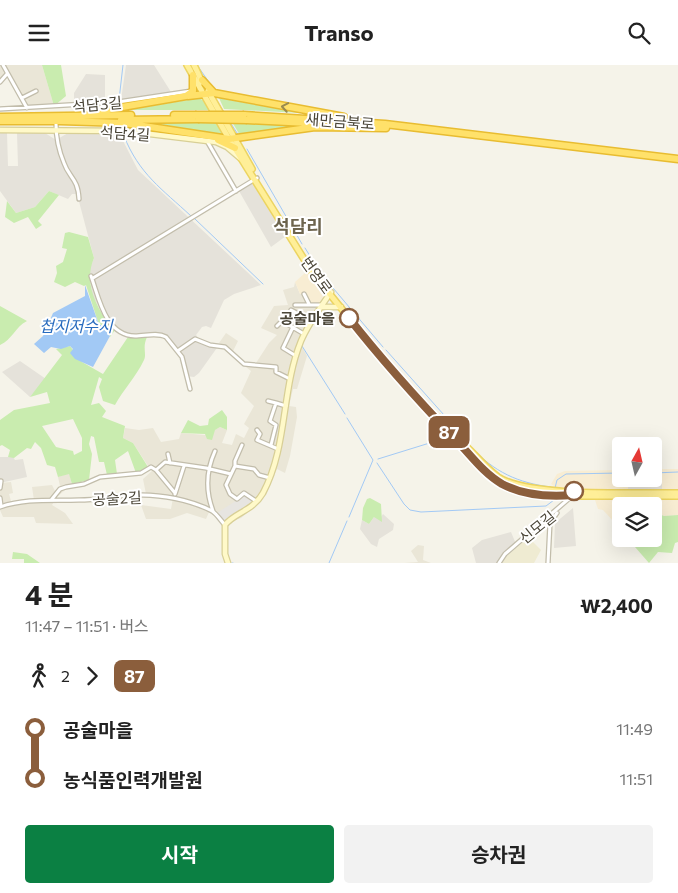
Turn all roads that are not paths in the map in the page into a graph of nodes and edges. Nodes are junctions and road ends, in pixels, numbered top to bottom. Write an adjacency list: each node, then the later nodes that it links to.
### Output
1 (3, 65): 4 (street)
2 (188, 65): 5 (main road, 번영로)
3 (194, 65): 6 (main road)
4 (7, 74): 7 (street); 12 (street)
5 (193, 75): 9 (highway); 10 (main road, 번영로)
6 (202, 80): 10 (highway)
7 (0, 82)
8 (36, 91): 12 (street)
9 (193, 91): 11 (highway); 13 (street, 석담3길)
10 (209, 94): 11 (highway); 20 (highway, one-way to 10); 23 (main road, 번영로)
11 (186, 96): 16 (highway)
12 (22, 98): 13 (street)
13 (27, 108): 14 (street, 석담3길)
14 (0, 109)
15 (0, 117): 16 (highway, 새만금북로)
16 (35, 117): 17 (highway, 새만금북로)
17 (196, 117): 19 (highway, 새만금북로); 20 (highway, 새만금북로, bridge)
18 (0, 121): 19 (highway, 새만금북로)
19 (57, 125): 21 (street, 석담4길); 22 (street, 석담4길); 22 (highway); 31 (street)
20 (385, 126): 24 (highway); 26 (highway, 새만금북로); 28 (highway, 새만금북로)
21 (0, 131)
22 (210, 139): 23 (highway); 25 (highway); 27 (street, 석담4길); 30 (street)
23 (232, 139): 24 (highway); 25 (main road, 번영로)
24 (242, 139): 25 (highway)
25 (238, 147): 27 (main road, 번영로); 29 (main road, 번영로)
26 (678, 159)
27 (243, 161): 29 (main road, 번영로)
28 (678, 163)
29 (256, 179): 30 (street); 32 (main road, 번영로)
30 (236, 191): 43 (street)
31 (79, 199)
32 (330, 293): 36 (street); 37 (main road, 번영로); 66 (main road, 번영로)
33 (304, 294): 34 (street)
34 (309, 304): 35 (street); 36 (street)
35 (295, 305)
36 (321, 306): 37 (street); 39 (street)
37 (341, 307): 66 (main road, 번영로)
38 (291, 310): 39 (street)
39 (312, 321): 42 (street)
40 (277, 326): 41 (street)
41 (293, 327): 42 (street); 44 (street)
42 (304, 334): 44 (street)
43 (179, 351): 45 (street); 46 (street)
44 (296, 356): 45 (street)
45 (291, 379): 49 (street)
46 (190, 389)
47 (268, 401): 48 (street)
48 (276, 403): 49 (street); 52 (street)
49 (287, 406): 53 (street)
50 (257, 430): 52 (street)
51 (242, 445): 58 (street)
52 (271, 445): 53 (street)
53 (278, 449): 62 (street)
54 (215, 451): 60 (street)
55 (168, 454): 56 (street)
56 (170, 463): 57 (street); 59 (street)
57 (184, 466): 60 (street); 65 (street)
58 (235, 466): 61 (street); 62 (street)
59 (156, 470): 65 (street); 69 (street)
60 (209, 470): 61 (street); 74 (street)
61 (231, 474): 71 (street)
62 (270, 478): 71 (street)
63 (0, 481): 64 (street)
64 (0, 488)
65 (175, 493): 70 (street)
66 (574, 493): 67 (main road, 번영로); 73 (street, 신모길)
67 (678, 495)
68 (0, 498): 72 (street, 공술2길)
69 (52, 499): 70 (street, 공술2길); 72 (street, 공술2길)
70 (175, 499): 74 (street, 공술2길)
71 (257, 502): 75 (street)
72 (1, 507)
73 (561, 508): 77 (street, 신모길); 78 (street)
74 (213, 512): 75 (street, 공술2길)
75 (225, 525): 76 (street)
76 (228, 563)
77 (499, 563)
78 (548, 563)

